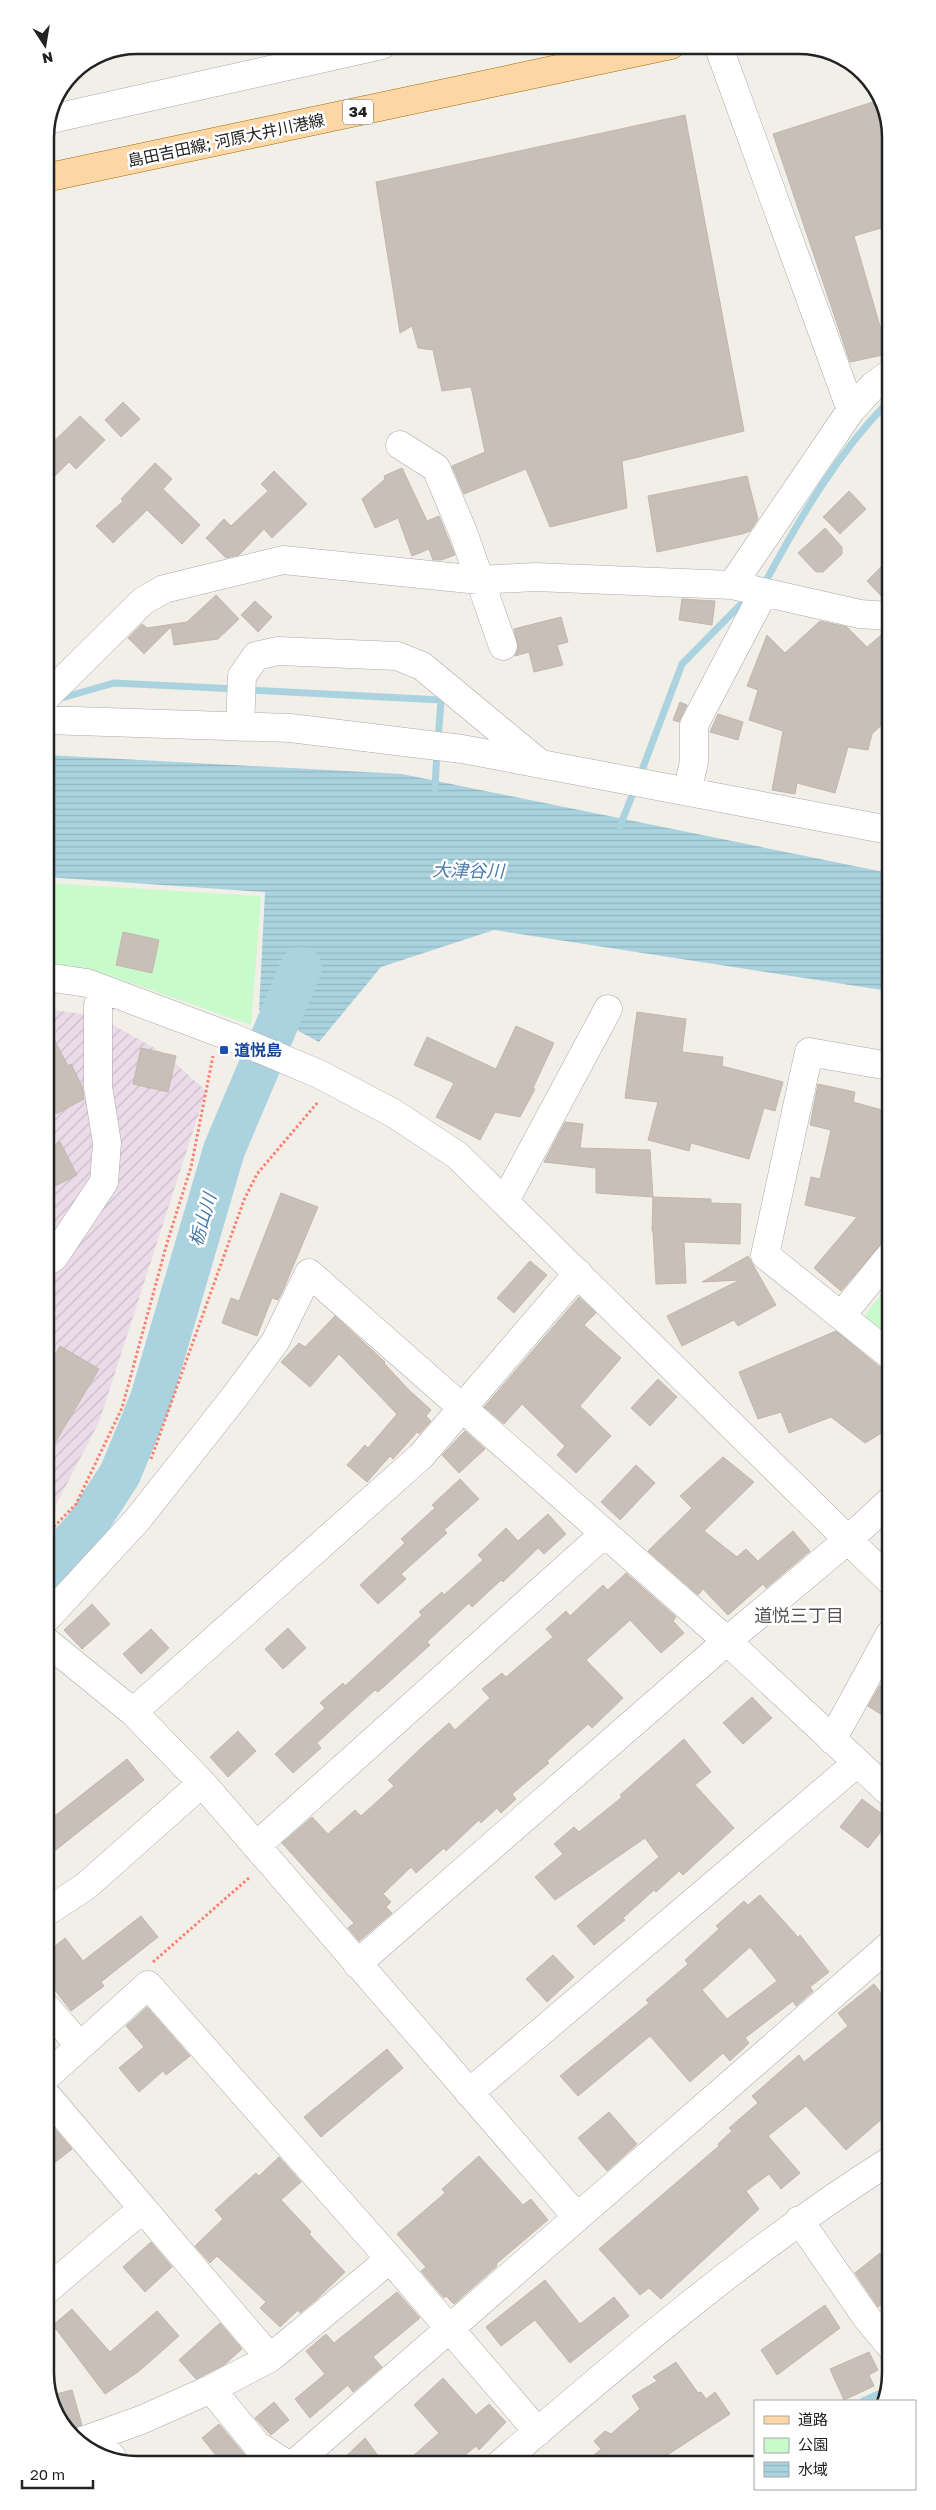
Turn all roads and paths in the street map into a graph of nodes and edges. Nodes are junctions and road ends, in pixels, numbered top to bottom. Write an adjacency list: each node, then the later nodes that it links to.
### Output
1 (342, 54): 4 (street)
2 (629, 54): 5 (main road, 島田吉田線; 河原大井川港線 / 34)
3 (721, 54): 7 (street)
4 (56, 118)
5 (54, 176)
6 (882, 380): 7 (street)
7 (852, 410): 10 (street)
8 (400, 444): 9 (street)
9 (479, 580): 10 (street); 13 (street); 14 (street)
10 (732, 585): 11 (street)
11 (764, 592): 12 (street); 18 (street)
12 (882, 616)
13 (504, 646)
14 (54, 688)
15 (54, 720): 16 (street)
16 (240, 726): 17 (street); 17 (street)
17 (539, 763): 18 (street)
18 (688, 790): 19 (street)
19 (882, 829)
20 (54, 979): 21 (street)
21 (105, 990): 23 (street); 27 (street)
22 (608, 1009): 26 (street)
23 (222, 1044): 25 (street); 35 (path)
24 (882, 1065): 30 (street)
25 (327, 1078): 26 (street); 33 (path)
26 (505, 1201): 29 (street)
27 (54, 1257)
28 (882, 1266): 30 (street)
29 (578, 1273): 32 (street); 37 (street)
30 (841, 1316): 31 (street)
31 (882, 1349)
32 (462, 1408): 36 (street); 39 (street); 43 (street)
33 (149, 1461)
34 (882, 1508): 37 (street)
35 (54, 1527)
36 (604, 1534): 40 (street); 48 (street)
37 (849, 1539): 38 (street); 40 (street)
38 (882, 1573)
39 (54, 1610)
40 (727, 1641): 44 (street); 53 (street)
41 (54, 1648): 43 (street)
42 (882, 1649): 44 (street)
43 (133, 1712): 46 (street)
44 (832, 1740): 45 (street)
45 (857, 1763): 47 (street); 57 (street)
46 (202, 1783): 48 (street); 50 (street)
47 (882, 1786)
48 (256, 1846): 53 (street)
49 (255, 1873): 52 (path)
50 (54, 1906)
51 (882, 1952): 61 (street)
52 (152, 1963)
53 (357, 1964): 57 (street)
54 (54, 2016): 55 (street)
55 (80, 2046): 56 (street); 63 (street)
56 (54, 2070)
57 (469, 2093): 61 (street)
58 (54, 2104): 60 (street)
59 (882, 2166): 62 (street)
60 (142, 2209): 64 (street); 67 (street)
61 (577, 2217): 65 (street)
62 (799, 2220): 66 (street); 69 (street)
63 (390, 2259): 65 (street); 67 (street)
64 (54, 2285)
65 (450, 2329): 69 (street); 72 (street)
66 (882, 2336)
67 (270, 2358): 68 (street)
68 (212, 2389): 70 (street); 71 (street)
69 (538, 2432): 73 (street)
70 (87, 2439)
71 (274, 2456)
72 (303, 2456)
73 (509, 2456)

